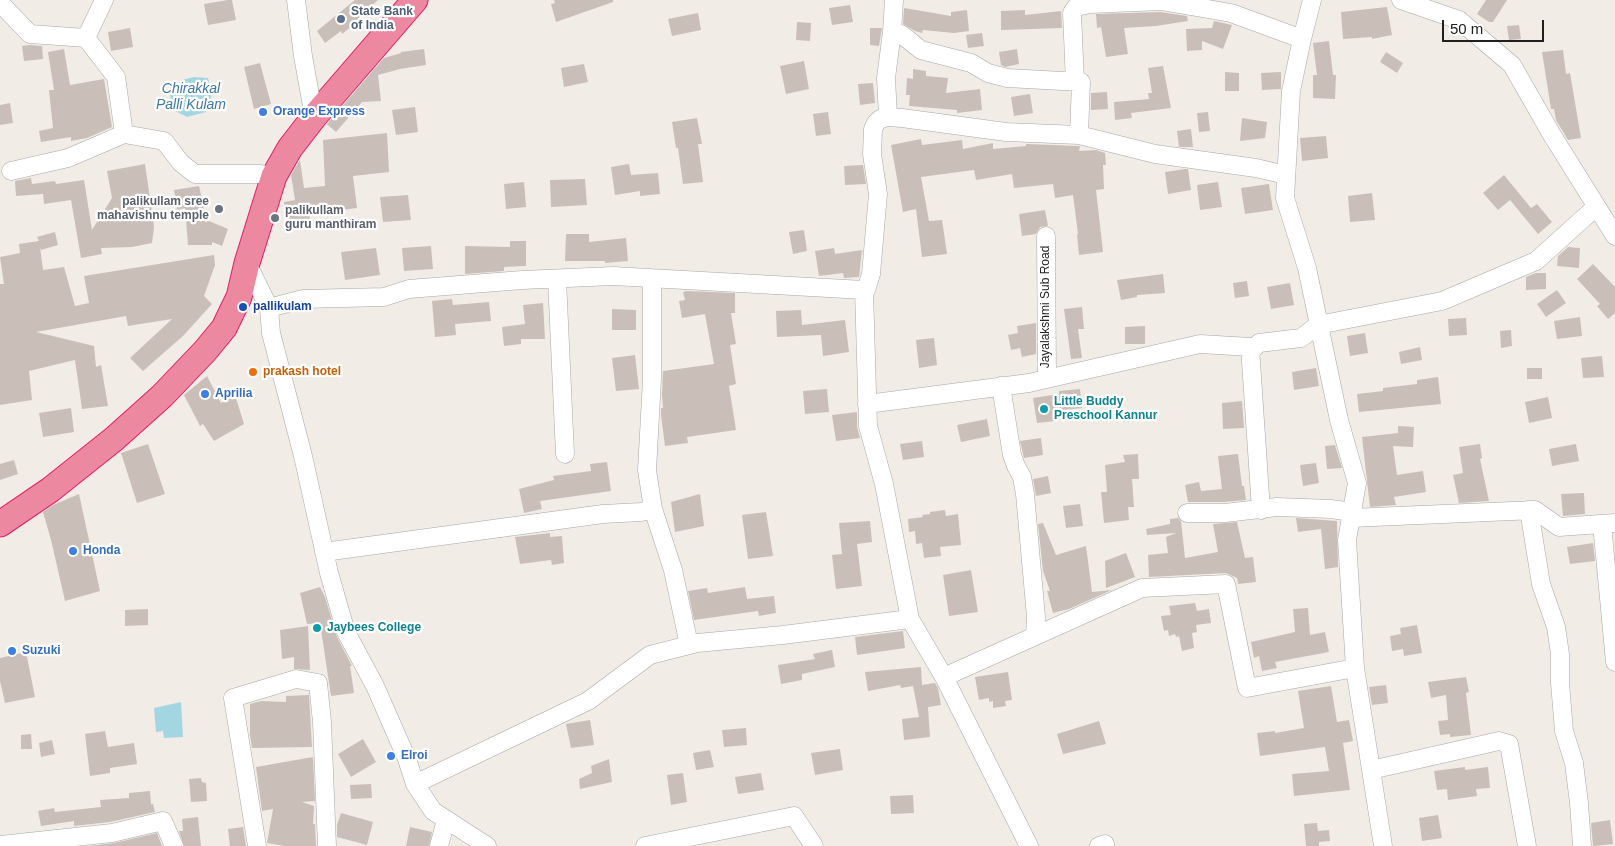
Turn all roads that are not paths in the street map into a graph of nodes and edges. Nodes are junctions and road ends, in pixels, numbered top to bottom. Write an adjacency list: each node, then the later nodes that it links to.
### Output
1 (104, 0): 9 (street)
2 (296, 0): 12 (street)
3 (415, 0): 12 (highway)
4 (894, 0): 8 (street)
5 (1312, 0): 10 (street)
6 (1406, 1): 19 (street)
7 (0, 3): 9 (street)
8 (892, 32): 11 (street); 13 (street)
9 (86, 38): 14 (street)
10 (1302, 39): 11 (street); 17 (street)
11 (1075, 82): 15 (street)
12 (314, 117): 18 (highway)
13 (888, 118): 15 (street); 25 (street)
14 (124, 134): 16 (street); 18 (street)
15 (1079, 135): 17 (street)
16 (11, 171)
17 (1286, 175): 27 (street)
18 (274, 176): 22 (highway)
19 (1596, 207): 21 (street); 27 (street)
20 (1046, 236): 29 (street, Jayalakshmi Sub Road)
21 (1615, 236)
22 (247, 263): 26 (street); 39 (highway)
23 (652, 279): 24 (street); 25 (street); 33 (street)
24 (557, 280): 26 (street); 32 (street)
25 (864, 290): 31 (street)
26 (269, 308): 40 (street)
27 (1318, 325): 28 (street); 37 (street)
28 (1250, 352): 29 (street); 34 (street)
29 (1046, 379): 30 (street)
30 (1001, 386): 31 (street); 42 (street)
31 (867, 404): 41 (street)
32 (565, 454)
33 (653, 509): 40 (street); 43 (street)
34 (1261, 510): 36 (street); 37 (street)
35 (1529, 510): 37 (street); 38 (street); 61 (street)
36 (1187, 513)
37 (1351, 515): 45 (street)
38 (1609, 523): 44 (street)
39 (0, 524)
40 (324, 552): 48 (street)
41 (910, 619): 43 (street); 46 (street)
42 (1036, 636): 45 (street); 46 (street)
43 (689, 645): 48 (street)
44 (1615, 662)
45 (1355, 668): 47 (street)
46 (944, 677): 58 (street)
47 (1371, 770): 59 (street); 60 (street)
48 (415, 784): 49 (street)
49 (446, 820): 54 (street); 55 (street)
50 (0, 845): 51 (street)
51 (174, 846)
52 (257, 846): 53 (street)
53 (327, 846)
54 (440, 846)
55 (487, 846)
56 (645, 846): 57 (street)
57 (814, 846)
58 (1029, 846)
59 (1383, 846)
60 (1527, 846)
61 (1582, 846)

